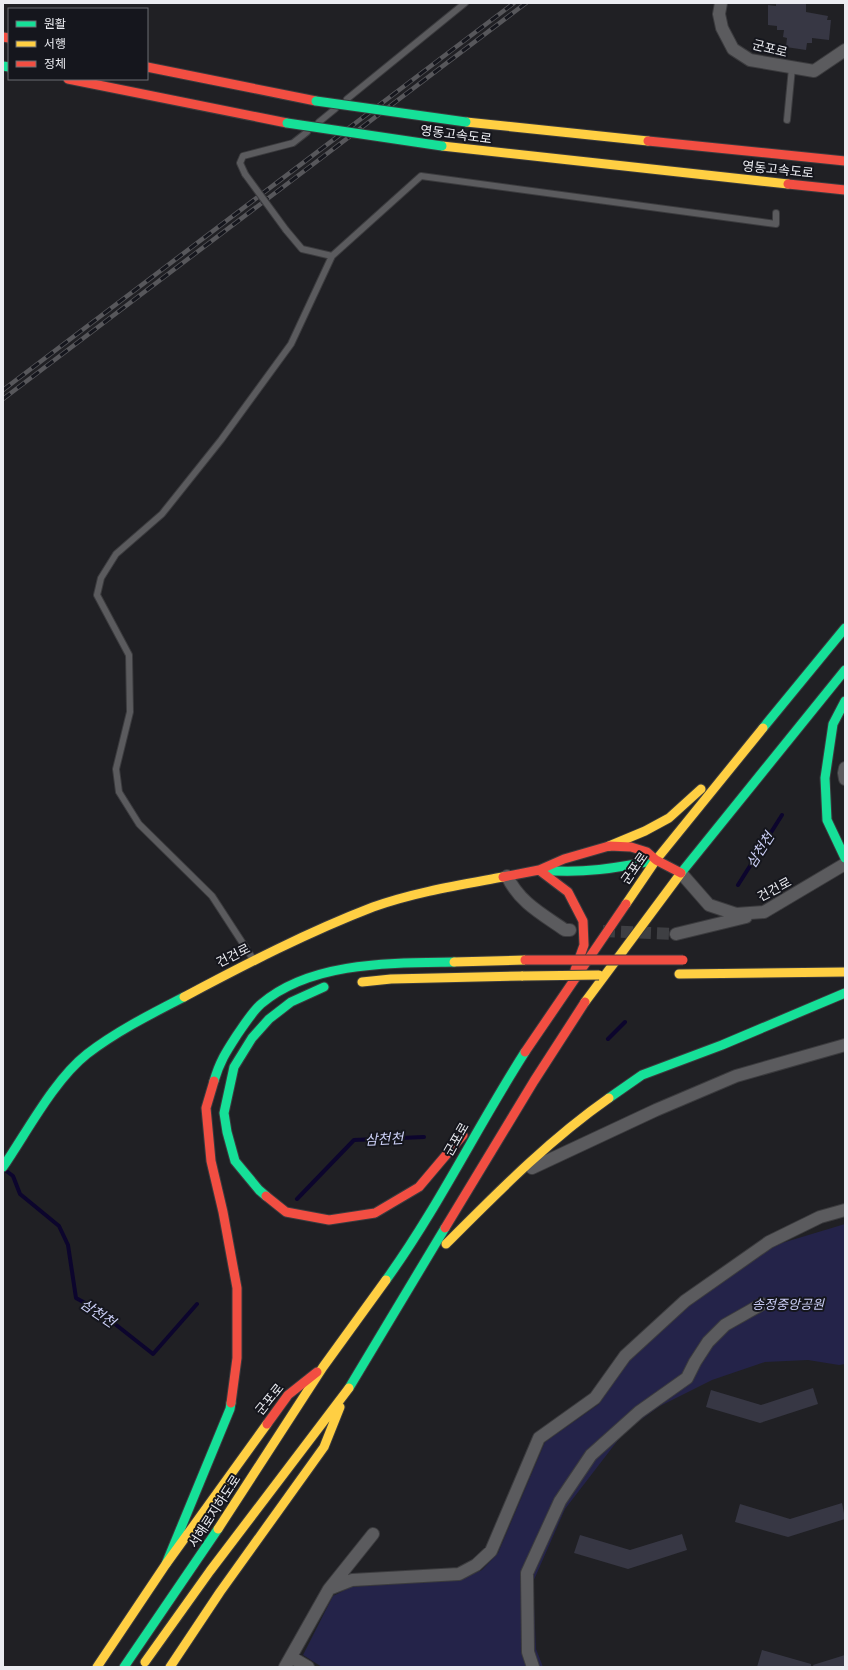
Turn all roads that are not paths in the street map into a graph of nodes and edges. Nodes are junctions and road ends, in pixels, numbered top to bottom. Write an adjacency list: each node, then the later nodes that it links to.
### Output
1 (465, 3): 11 (lane, bridge)
2 (720, 3): 5 (street, 군포로)
3 (845, 50): 5 (street, 군포로)
4 (148, 67): 8 (main road, 영동고속도로, bridge)
5 (792, 68): 7 (lane)
6 (73, 80): 9 (main road, 영동고속도로, bridge)
7 (787, 120)
8 (845, 161)
9 (845, 190)
10 (776, 213): 11 (lane)
11 (332, 256): 28 (lane)
12 (845, 628): 17 (main road, 군포로)
13 (845, 670): 22 (main road)
14 (845, 701): 20 (main road)
15 (845, 768): 16 (street)
16 (845, 779)
17 (713, 791): 18 (main road); 19 (main road, 군포로)
18 (609, 846): 19 (main road, 건건로); 21 (main road, 건건로)
19 (656, 860): 21 (main road, 건건로); 22 (main road, 건건로); 33 (main road, 군포로)
20 (845, 860): 24 (street, 건건로)
21 (539, 870): 23 (main road, 건건로); 33 (main road)
22 (681, 873): 24 (street, 건건로); 41 (main road)
23 (507, 876): 25 (street); 28 (main road, 건건로)
24 (764, 912): 26 (street)
25 (570, 930)
26 (676, 934)
27 (687, 960): 46 (main road, bridge)
28 (253, 961): 38 (main road, 건건로)
29 (845, 972): 30 (main road)
30 (675, 974)
31 (617, 975): 32 (main road, bridge)
32 (355, 983)
33 (570, 984): 37 (main road, 군포로)
34 (333, 986): 37 (main road)
35 (845, 993): 39 (main road)
36 (845, 1045): 39 (street)
37 (501, 1090): 43 (main road, 군포로)
38 (6, 1163)
39 (514, 1176): 41 (main road)
40 (845, 1210): 47 (street)
41 (421, 1269): 44 (main road)
42 (762, 1304): 54 (street)
43 (323, 1367): 46 (main road, 군포로); 50 (main road, 서해로지하도로)
44 (346, 1393): 51 (main road); 52 (main road)
45 (373, 1534): 47 (street)
46 (166, 1564): 49 (main road, 군포로)
47 (329, 1589): 48 (street)
48 (288, 1662): 53 (street)
49 (96, 1667)
50 (124, 1667)
51 (142, 1667)
52 (170, 1667)
53 (308, 1667)
54 (533, 1667)

